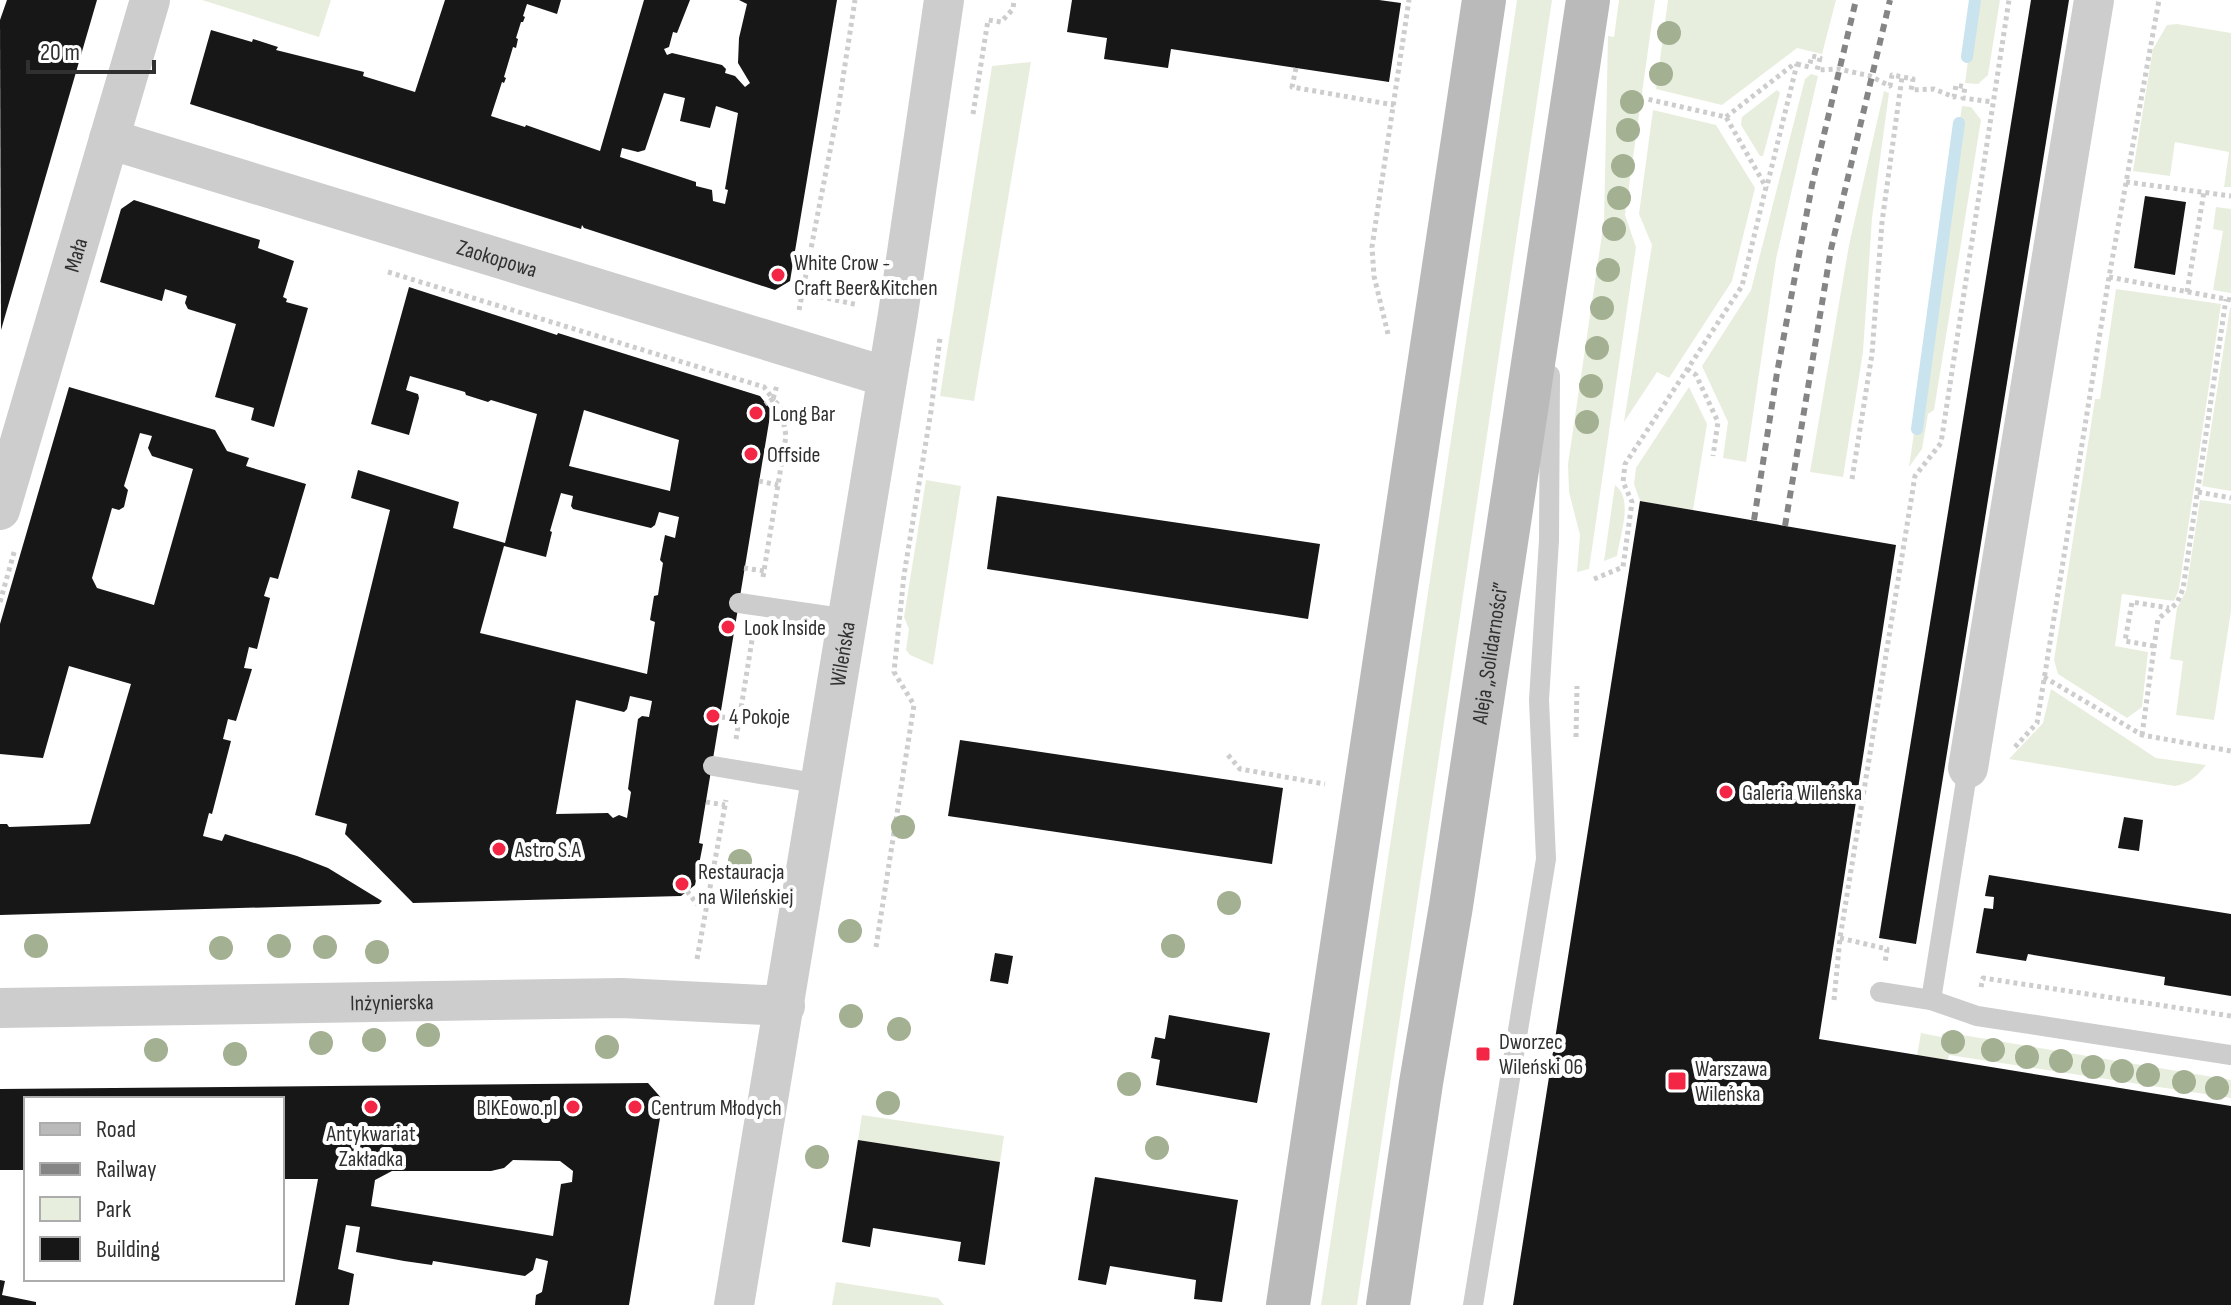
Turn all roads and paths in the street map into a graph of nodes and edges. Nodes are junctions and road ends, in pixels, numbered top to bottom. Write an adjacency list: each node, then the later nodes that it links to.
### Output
1 (150, 0): 19 (street, Mała)
2 (855, 0): 31 (path)
3 (944, 0): 33 (street, Wileńska)
4 (1014, 0): 17 (path)
5 (1409, 0): 16 (path)
6 (1484, 0): 78 (main road)
7 (1588, 0): 24 (main road, Aleja „Solidarności”)
8 (2009, 0): 15 (path)
9 (2094, 0): 59 (street)
10 (2159, 0): 20 (path)
11 (1797, 64): 13 (path); 18 (path); 21 (path)
12 (1296, 68): 16 (path)
13 (1902, 77): 15 (path); 37 (path)
14 (1647, 99): 18 (path)
15 (1993, 102): 66 (path)
16 (1394, 105): 30 (path)
17 (973, 116)
18 (1726, 117): 21 (path)
19 (109, 139): 31 (street, Zaokopowa); 42 (street, Mała)
20 (2126, 182): 22 (path); 26 (path)
21 (1766, 187): 32 (path)
22 (2204, 192): 23 (path); 27 (path)
23 (2231, 196)
24 (1551, 241): 79 (main road, Aleja „Solidarności”); 80 (lane)
25 (381, 270): 34 (path)
26 (2109, 277): 27 (path); 51 (path)
27 (2187, 292): 28 (path)
28 (2228, 300): 40 (path)
29 (940, 333): 67 (path)
30 (1391, 342)
31 (788, 348): 33 (street, Zaokopowa); 34 (path)
32 (1687, 369): 36 (path); 45 (path)
33 (887, 377): 49 (street, Wileńska)
34 (773, 399): 35 (path); 39 (path)
35 (765, 404)
36 (1713, 456)
37 (1852, 479)
38 (759, 481): 39 (path)
39 (778, 485): 44 (path)
40 (2198, 492): 41 (path); 48 (path)
41 (2231, 498)
42 (9, 526): 46 (path)
43 (744, 568): 44 (path)
44 (764, 571): 47 (path)
45 (1594, 579)
46 (0, 602)
47 (749, 604): 49 (lane); 53 (path)
48 (2170, 608): 50 (path); 50 (path)
49 (848, 619): 60 (street, Wileńska)
50 (2154, 646): 54 (path)
51 (2044, 677): 54 (path); 56 (path)
52 (721, 717): 53 (path)
53 (739, 719): 58 (path)
54 (2142, 735): 55 (path)
55 (2231, 751)
56 (2010, 752)
57 (1228, 755): 61 (path)
58 (722, 768): 60 (lane); 63 (path)
59 (1968, 768): 71 (lane)
60 (821, 784): 72 (street, Wileńska)
61 (1326, 784)
62 (706, 802): 63 (path)
63 (725, 805): 65 (path)
64 (687, 891): 65 (path)
65 (708, 905): 68 (path)
66 (1840, 938): 69 (path); 70 (path)
67 (876, 947)
68 (696, 963)
69 (1880, 992): 71 (lane)
70 (1834, 1000)
71 (1931, 1000): 74 (lane)
72 (785, 1006): 73 (street, Inżynierska); 77 (street, Wileńska)
73 (0, 1008)
74 (1977, 1016): 75 (path); 76 (lane)
75 (2231, 1016)
76 (2231, 1055)
77 (734, 1305)
78 (1288, 1305)
79 (1388, 1305)
80 (1473, 1305)

